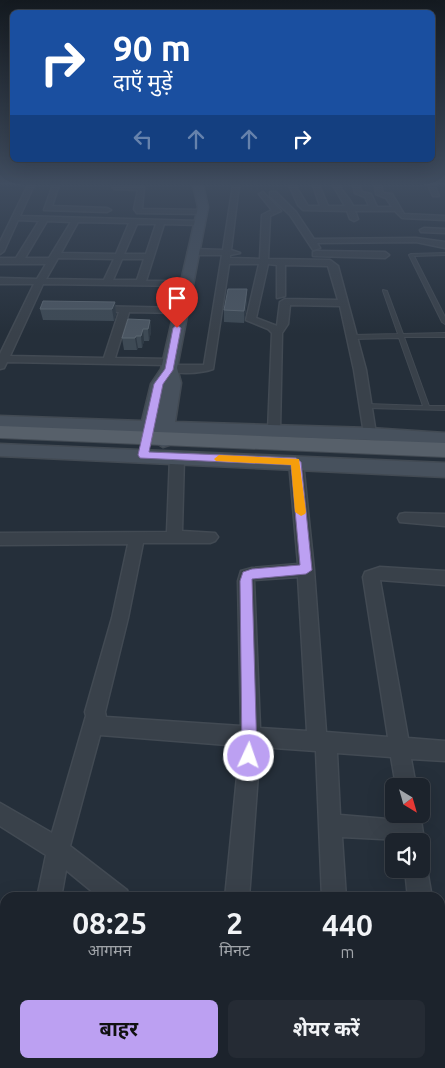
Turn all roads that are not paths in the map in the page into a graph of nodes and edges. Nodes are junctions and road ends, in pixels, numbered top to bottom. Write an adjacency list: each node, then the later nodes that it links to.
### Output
1 (7, 235): 12 (street)
2 (35, 235): 23 (street)
3 (67, 235): 19 (street)
4 (128, 235): 16 (street)
5 (157, 235): 17 (street)
6 (196, 235): 13 (main road)
7 (229, 235): 18 (street)
8 (266, 235): 20 (street)
9 (308, 235): 10 (street)
10 (312, 241): 11 (street); 21 (street)
11 (445, 245)
12 (0, 251)
13 (192, 252): 18 (street); 29 (main road)
14 (445, 254): 36 (lane)
15 (385, 255): 21 (street)
16 (118, 256): 17 (street); 19 (street); 27 (street)
17 (150, 257): 28 (street)
18 (226, 257): 20 (street); 43 (street)
19 (54, 258): 23 (street); 26 (street)
20 (264, 258): 21 (street); 24 (street); 37 (street)
21 (321, 259): 24 (street); 32 (street)
22 (0, 261): 23 (street)
23 (19, 261)
24 (281, 263): 31 (street)
25 (0, 281): 26 (street)
26 (40, 281): 27 (street); 42 (street)
27 (108, 282): 28 (street)
28 (141, 283): 29 (street)
29 (185, 284): 35 (main road)
30 (385, 291): 39 (lane)
31 (280, 296)
32 (344, 302): 37 (street); 40 (street)
33 (87, 308): 34 (street)
34 (125, 309): 35 (street); 41 (street)
35 (180, 310): 43 (main road)
36 (445, 322)
37 (277, 333): 48 (street)
38 (445, 335): 39 (lane)
39 (403, 336): 40 (lane); 45 (lane)
40 (353, 337): 44 (street)
41 (108, 361): 42 (street); 43 (street)
42 (1, 362)
43 (169, 367): 53 (main road)
44 (368, 406): 45 (lane); 50 (street)
45 (427, 408): 46 (lane)
46 (445, 408)
47 (0, 422): 53 (main road)
48 (274, 431): 50 (main road); 53 (main road)
49 (0, 432): 53 (main road)
50 (370, 434): 51 (main road)
51 (445, 439)
52 (0, 440): 53 (main road)
53 (157, 443): 54 (main road); 55 (main road); 56 (main road); 57 (main road); 63 (street)
54 (0, 450)
55 (445, 450)
56 (445, 458)
57 (296, 462): 58 (main road); 65 (street)
58 (445, 470)
59 (405, 518): 60 (street)
60 (445, 520)
61 (210, 537): 63 (street)
62 (137, 538): 63 (street); 64 (street); 67 (street)
63 (174, 538)
64 (0, 539)
65 (306, 570): 68 (street); 69 (street)
66 (445, 578): 70 (street)
67 (95, 719): 68 (street); 76 (street)
68 (250, 737): 69 (street); 80 (street)
69 (322, 743): 70 (street); 74 (street)
70 (401, 749): 71 (street); 72 (street)
71 (445, 751)
72 (405, 778)
73 (0, 814): 76 (street)
74 (330, 826): 75 (street); 81 (street)
75 (411, 829)
76 (58, 850): 78 (street); 79 (street)
77 (417, 878): 82 (street)
78 (50, 892)
79 (111, 892)
80 (237, 892)
81 (334, 892)
82 (419, 892)

